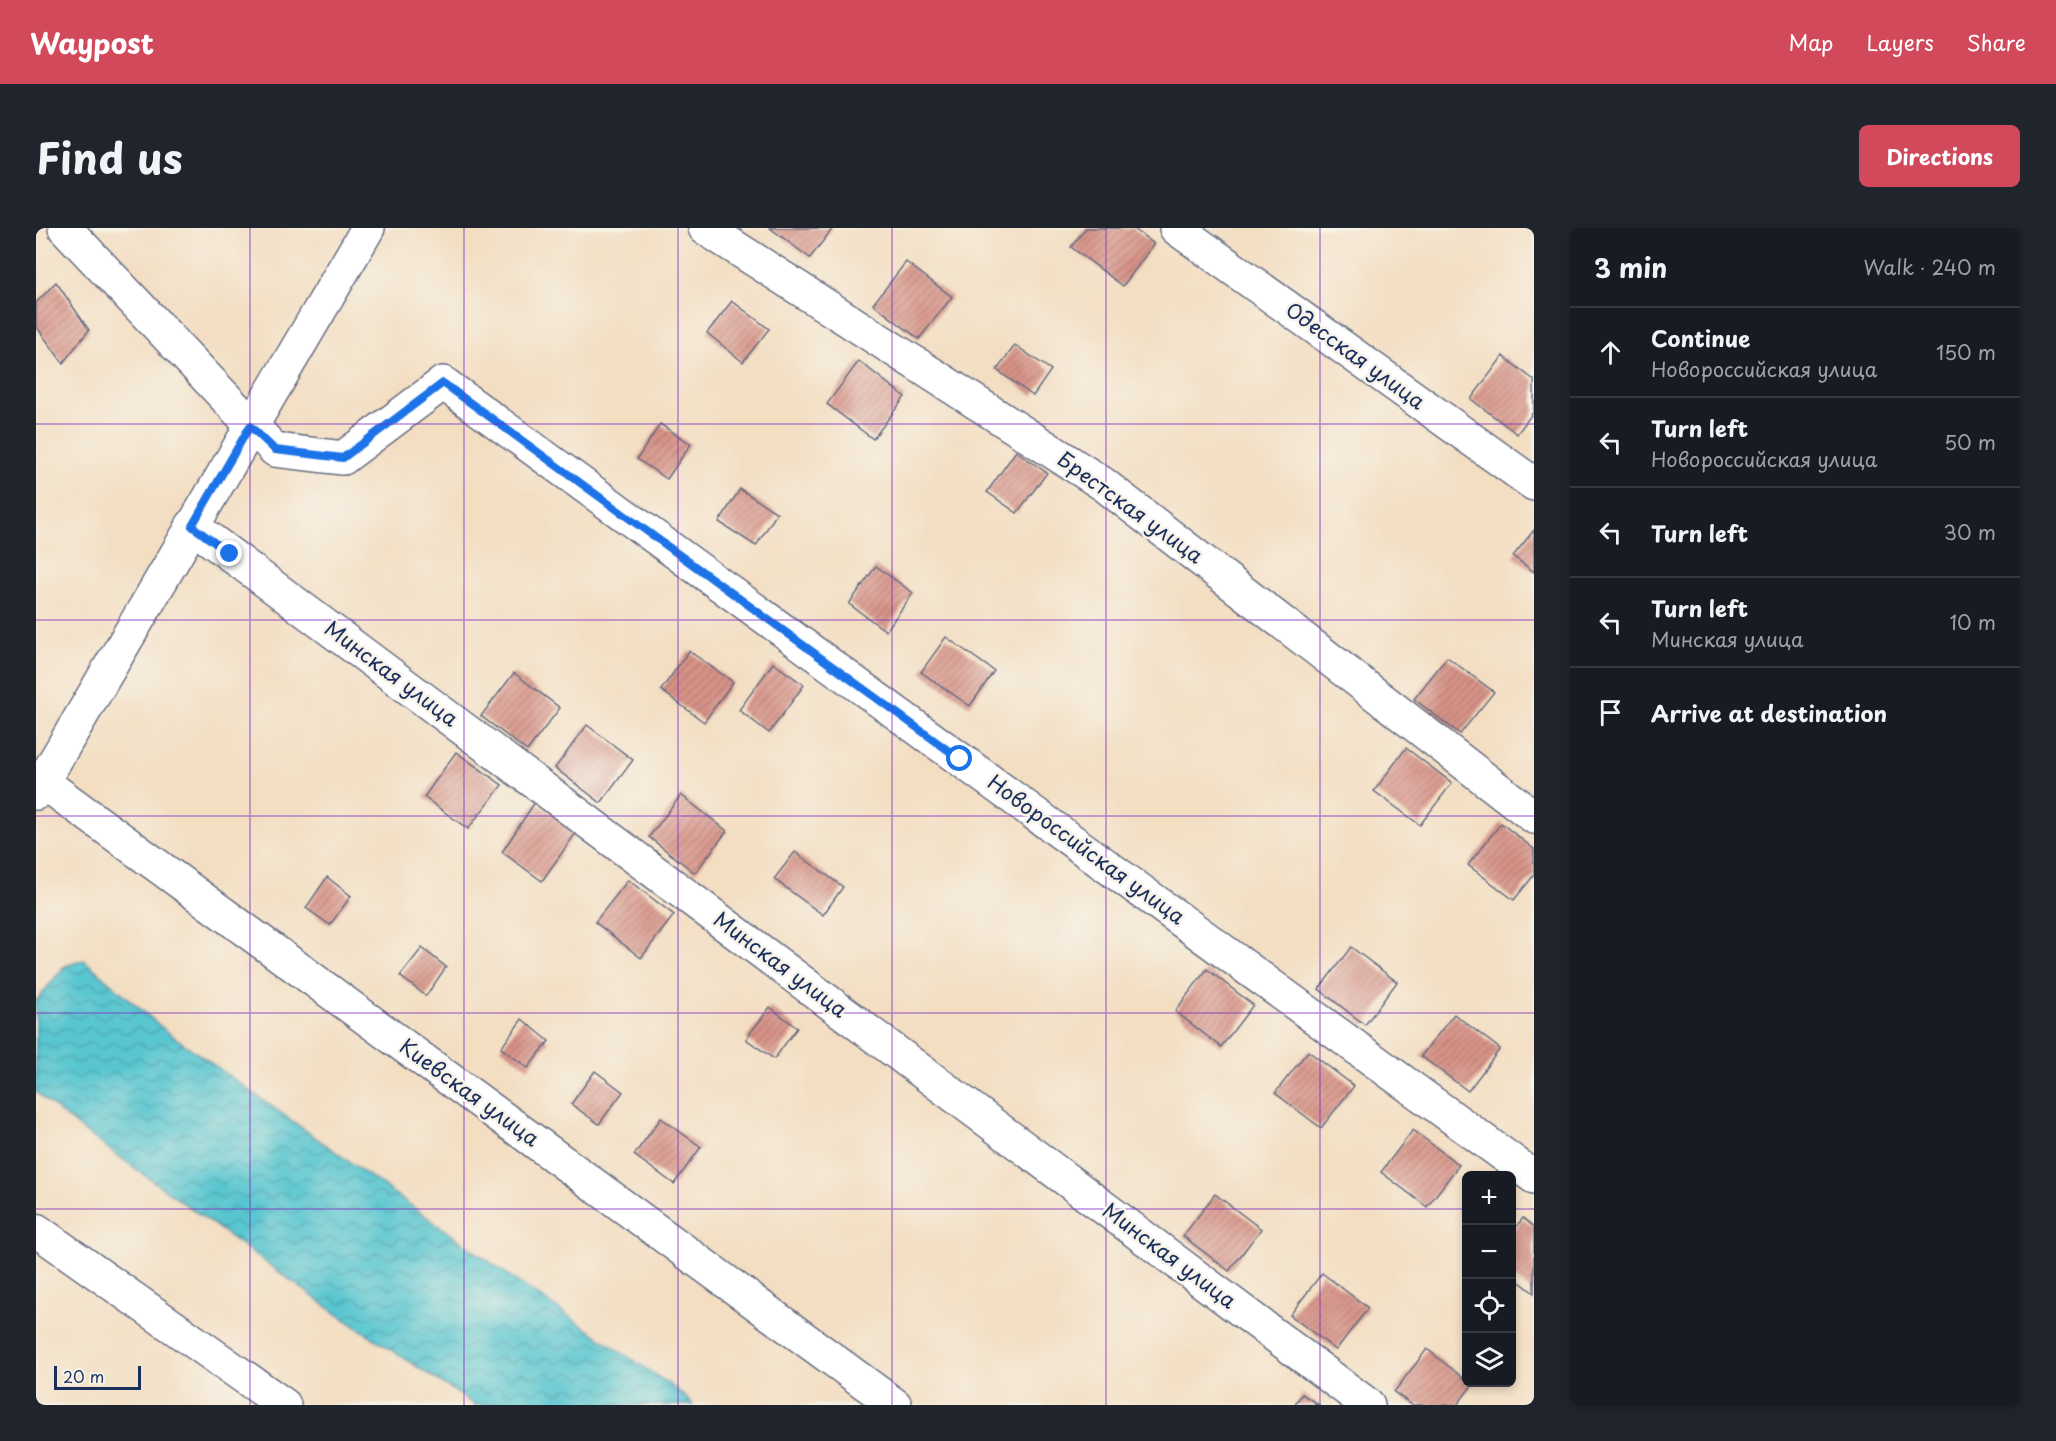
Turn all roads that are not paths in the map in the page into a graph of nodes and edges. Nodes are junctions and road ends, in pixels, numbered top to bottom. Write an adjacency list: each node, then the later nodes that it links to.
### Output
1 (65, 228): 5 (street)
2 (368, 228): 5 (street)
3 (705, 228): 9 (street, Брестская улица)
4 (1176, 228): 6 (street, Одесская улица)
5 (250, 426): 7 (street); 10 (street, Новороссийская улица)
6 (1534, 484)
7 (192, 526): 8 (street); 14 (street, Минская улица)
8 (39, 787): 13 (street, Киевская улица)
9 (1534, 817)
10 (1534, 1177)
11 (36, 1230): 12 (street)
12 (284, 1405)
13 (895, 1405)
14 (1368, 1405)

